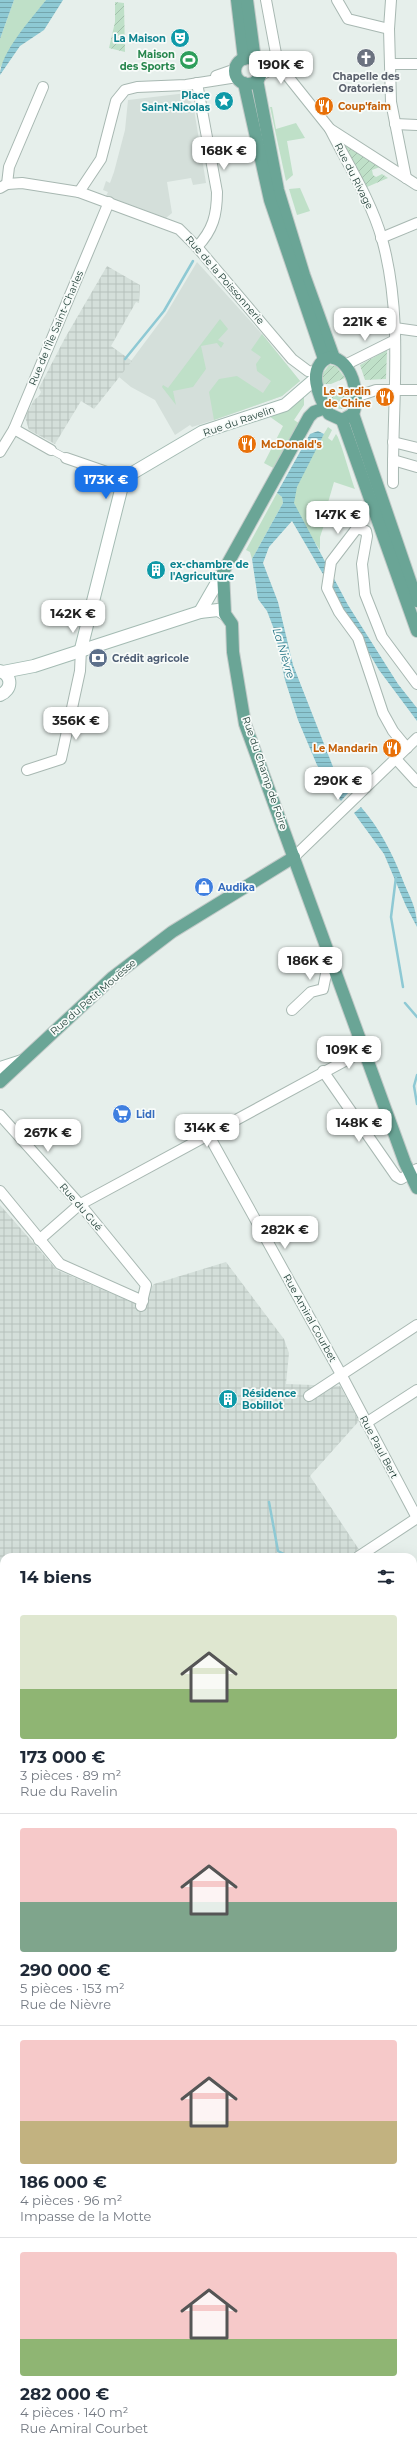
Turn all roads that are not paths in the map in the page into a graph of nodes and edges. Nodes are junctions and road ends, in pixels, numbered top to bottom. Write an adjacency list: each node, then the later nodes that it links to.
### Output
1 (237, 0): 7 (main road)
2 (246, 0): 7 (main road)
3 (266, 0): 10 (street)
4 (336, 0): 6 (street)
5 (391, 0): 6 (street)
6 (389, 29): 8 (street)
7 (252, 60): 10 (street); 11 (main road); 12 (main road)
8 (391, 64): 9 (street); 15 (street)
9 (417, 64)
10 (276, 67): 12 (street); 17 (street)
11 (239, 77): 12 (main road); 13 (street); 29 (main road)
12 (259, 77): 29 (main road)
13 (197, 83): 21 (street); 25 (street)
14 (43, 87): 20 (street)
15 (395, 124): 16 (street); 18 (street)
16 (417, 125)
17 (330, 129): 18 (street); 24 (street, Rue du Rivage)
18 (406, 178): 19 (street)
19 (417, 185)
20 (4, 186): 21 (street, Rue de la Poissonnerie)
21 (80, 192): 22 (street, Rue de la Poissonnerie)
22 (109, 202): 25 (street, Rue de la Poissonnerie); 37 (street, Rue de l'Île Saint-Charles)
23 (417, 223): 24 (street)
24 (381, 238): 26 (street, Rue du Rivage)
25 (198, 247): 31 (street, Rue de la Poissonnerie)
26 (395, 328): 27 (street); 28 (street, Rue du Rivage)
27 (417, 331)
28 (395, 340): 30 (street); 32 (street, Rue du Rivage)
29 (329, 358): 30 (main road); 31 (main road)
30 (345, 365): 34 (main road)
31 (316, 376): 35 (main road); 45 (main road, Rue du Ravelin)
32 (394, 389): 33 (street); 34 (street); 38 (street, Rue du Rivage)
33 (417, 390)
34 (358, 396): 36 (main road)
35 (325, 408): 36 (main road); 47 (main road)
36 (348, 416): 48 (main road); 52 (main road)
37 (14, 430): 40 (street); 41 (street, Rue de l'Île Saint-Charles)
38 (393, 442): 39 (street); 43 (street, Rue du Rivage)
39 (417, 448)
40 (51, 450): 42 (street)
41 (0, 452)
42 (66, 458): 45 (street)
43 (393, 460): 44 (street); 46 (street, Rue du Rivage)
44 (417, 467)
45 (124, 478): 51 (main road)
46 (393, 483)
47 (223, 572): 49 (main road); 50 (main road, Rue du Champ de Foire)
48 (417, 601)
49 (200, 612): 50 (main road); 53 (main road)
50 (225, 614): 65 (main road, Rue du Champ de Foire)
51 (88, 625): 53 (main road); 54 (main road)
52 (417, 631)
53 (102, 642): 54 (main road)
54 (81, 649): 55 (main road); 63 (street)
55 (34, 666): 56 (main road); 57 (main road)
56 (2, 671): 57 (main road)
57 (10, 683): 59 (main road)
58 (417, 684): 61 (street)
59 (0, 695)
60 (417, 738): 61 (street)
61 (408, 748): 62 (street)
62 (396, 759): 64 (street); 65 (street)
63 (27, 770)
64 (417, 782)
65 (294, 857): 66 (main road, Rue du Champ de Foire); 69 (main road, Rue du Petit Mouësse)
66 (330, 954): 67 (street); 68 (main road, Rue du Champ de Foire)
67 (292, 1010)
68 (365, 1050): 71 (street); 75 (main road, Rue du Champ de Foire)
69 (22, 1061): 70 (main road); 72 (main road, Rue du Petit Mouësse)
70 (0, 1068)
71 (323, 1071): 74 (street); 75 (street)
72 (0, 1082)
73 (0, 1115): 78 (street, Rue du Gué)
74 (208, 1134): 78 (street); 81 (street, Rue Amiral Courbet)
75 (413, 1172): 76 (main road, Rue du Champ de Foire)
76 (417, 1188)
77 (0, 1192): 79 (street)
78 (79, 1205): 79 (street); 79 (street, Rue du Gué)
79 (39, 1240)
80 (417, 1326): 81 (street)
81 (342, 1376): 83 (street); 84 (street, Rue Paul Bert)
82 (417, 1390): 84 (street)
83 (310, 1396)
84 (366, 1423): 85 (street, Rue Paul Bert)
85 (417, 1518): 86 (street)
86 (364, 1553)

